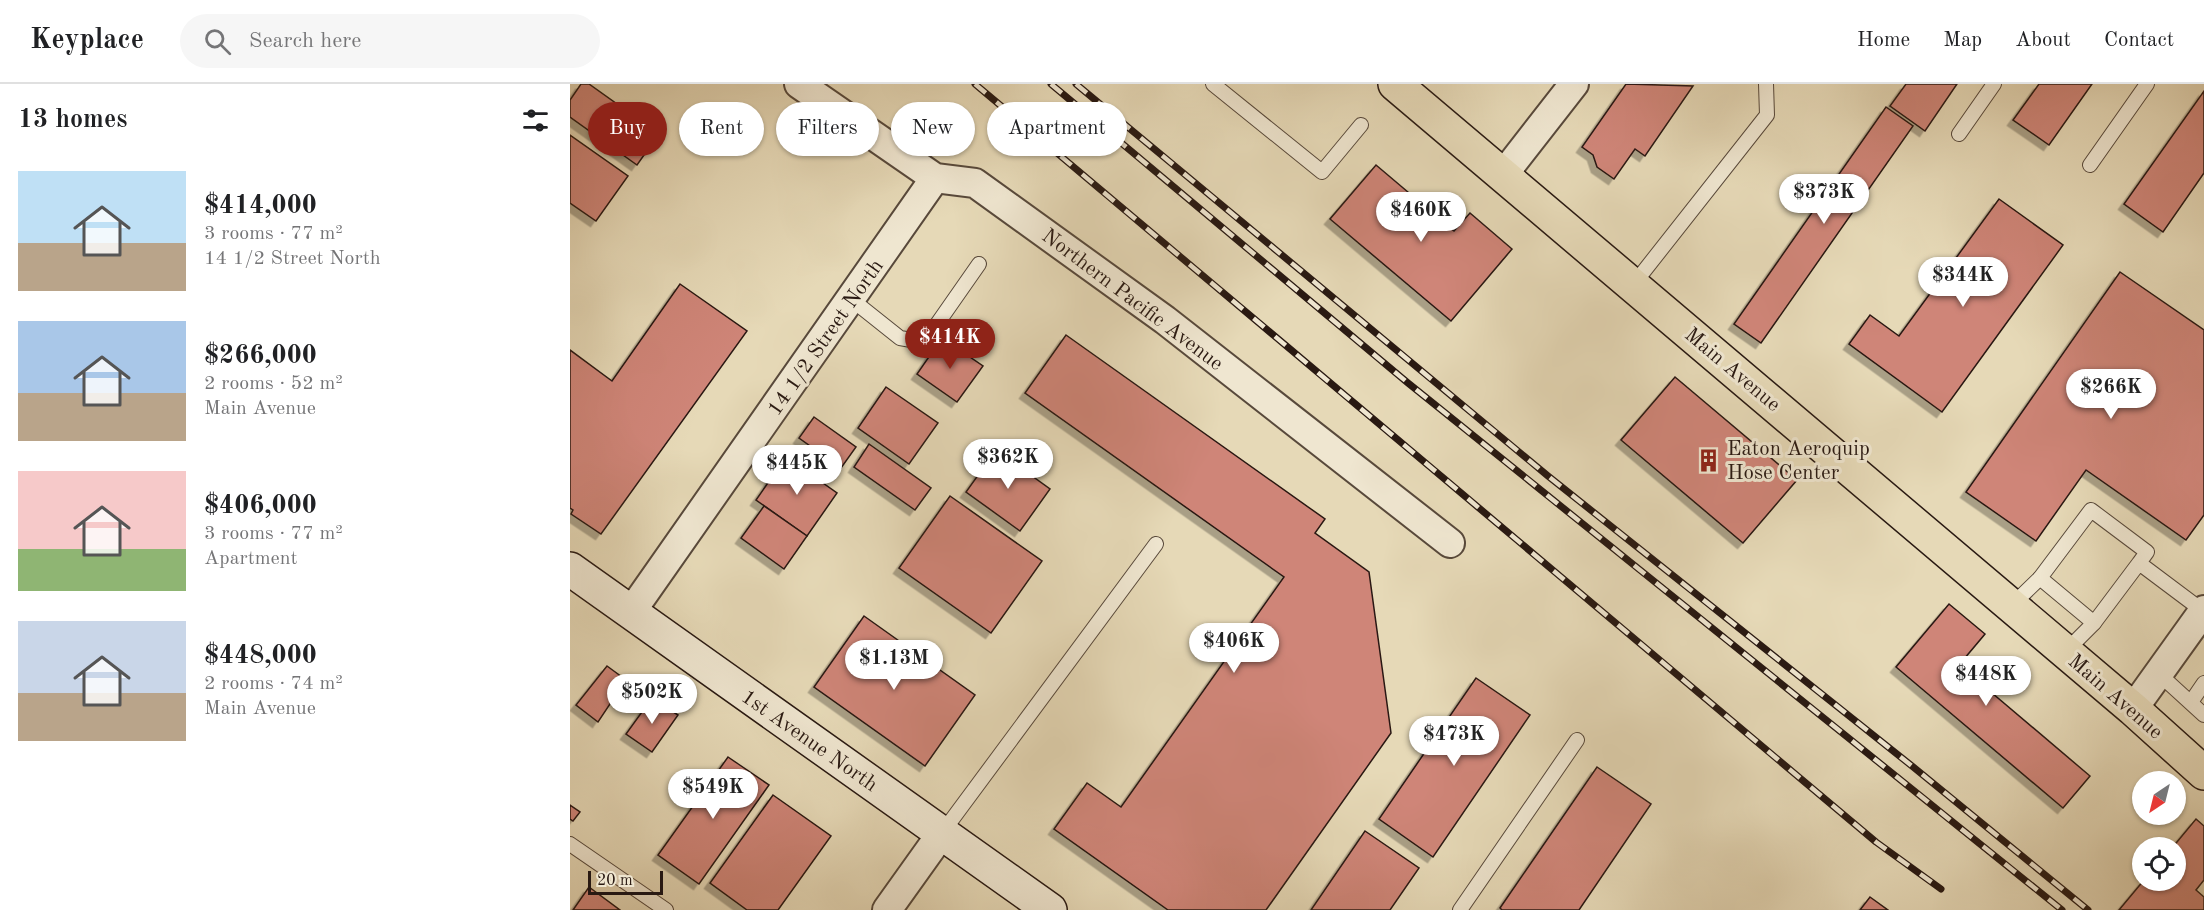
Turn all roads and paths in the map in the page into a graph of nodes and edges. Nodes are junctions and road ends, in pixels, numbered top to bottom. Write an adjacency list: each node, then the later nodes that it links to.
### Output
1 (799, 84): 12 (street, Northern Pacific Avenue)
2 (1213, 84): 8 (lane)
3 (1395, 84): 11 (main road, Main Avenue)
4 (1574, 84): 11 (street)
5 (1766, 84): 14 (lane)
6 (1994, 84): 9 (lane)
7 (2147, 84): 10 (lane)
8 (1361, 125)
9 (1959, 134)
10 (2090, 165)
11 (1503, 175): 14 (main road, Main Avenue)
12 (935, 178): 15 (street, 14 1/2 Street North); 16 (street, Northern Pacific Avenue)
13 (979, 264): 15 (lane)
14 (1633, 285): 21 (main road, Main Avenue)
15 (851, 299): 23 (street, 14 1/2 Street North)
16 (1450, 543)
17 (1156, 544): 33 (lane)
18 (2139, 563): 20 (lane); 22 (lane); 24 (lane)
19 (570, 569): 23 (street, 1st Avenue North)
20 (2040, 578): 21 (lane); 24 (lane)
21 (2011, 606): 25 (main road, Main Avenue)
22 (2203, 610): 26 (street)
23 (631, 612): 33 (street, 1st Avenue North)
24 (2094, 623): 25 (lane)
25 (2065, 652): 29 (main road, Main Avenue)
26 (2158, 673): 28 (lane); 29 (street)
27 (2204, 683): 28 (lane)
28 (2191, 702): 30 (lane)
29 (2133, 709): 32 (main road, Main Avenue)
30 (2204, 715)
31 (1576, 740): 38 (lane)
32 (2204, 773)
33 (942, 833): 36 (street); 37 (street, 1st Avenue North)
34 (570, 844): 35 (lane)
35 (666, 910)
36 (887, 910)
37 (1050, 910)
38 (1460, 910)

